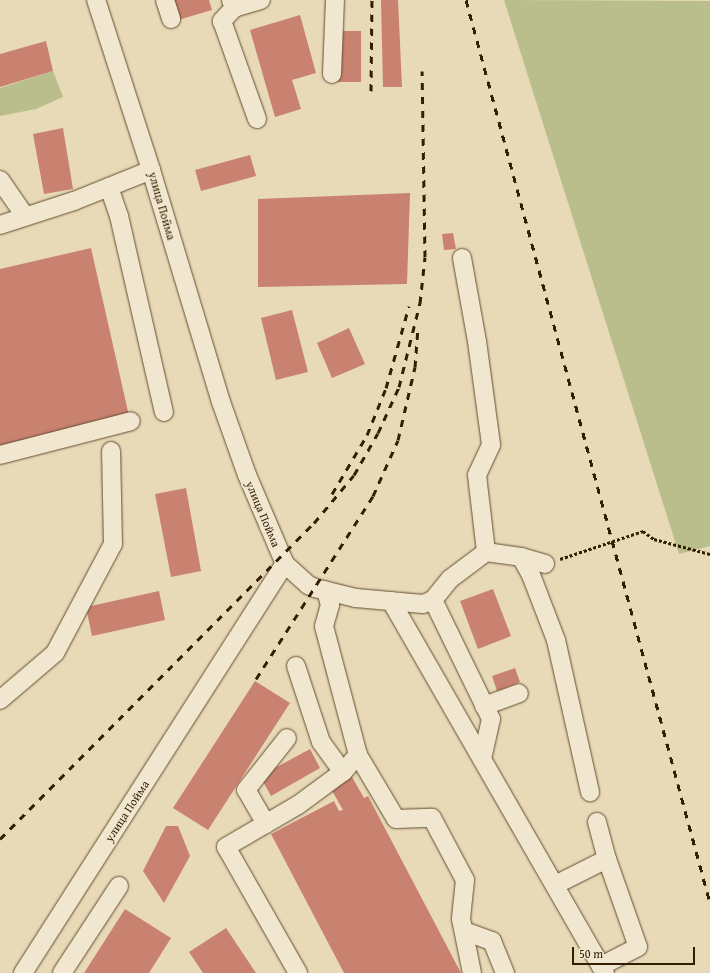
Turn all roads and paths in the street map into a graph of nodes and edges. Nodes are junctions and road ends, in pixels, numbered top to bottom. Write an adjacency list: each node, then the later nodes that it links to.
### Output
1 (96, 0): 9 (street, улица Пойма)
2 (165, 0): 6 (street)
3 (261, 0): 5 (street)
4 (334, 0): 7 (street)
5 (233, 4): 8 (street)
6 (171, 19)
7 (332, 74)
8 (257, 119)
9 (151, 170): 11 (street); 22 (street, улица Пойма)
10 (0, 180): 12 (street)
11 (108, 187): 12 (street); 15 (street)
12 (25, 216): 13 (street)
13 (0, 225)
14 (462, 258): 19 (street)
15 (164, 412)
16 (131, 421): 18 (street)
17 (111, 450): 29 (street)
18 (0, 455)
19 (486, 552): 21 (street); 25 (street)
20 (710, 554): 23 (path)
21 (521, 557): 23 (street); 35 (street)
22 (285, 564): 24 (street); 43 (street, улица Пойма)
23 (545, 564)
24 (326, 591): 26 (street); 32 (street)
25 (433, 600): 26 (street); 30 (street)
26 (391, 601): 33 (street)
27 (296, 666): 34 (street)
28 (519, 693): 30 (street)
29 (0, 700)
30 (484, 706): 33 (street)
31 (287, 738): 37 (street)
32 (358, 755): 34 (street); 41 (street)
33 (482, 759): 39 (street)
34 (343, 772): 37 (street)
35 (590, 792)
36 (597, 822): 38 (street)
37 (266, 824): 45 (street)
38 (607, 859): 39 (street); 42 (street)
39 (555, 885): 42 (street)
40 (119, 886): 44 (street)
41 (464, 931): 46 (street); 47 (street)
42 (603, 969)
43 (23, 973)
44 (62, 973)
45 (298, 973)
46 (472, 973)
47 (505, 973)

